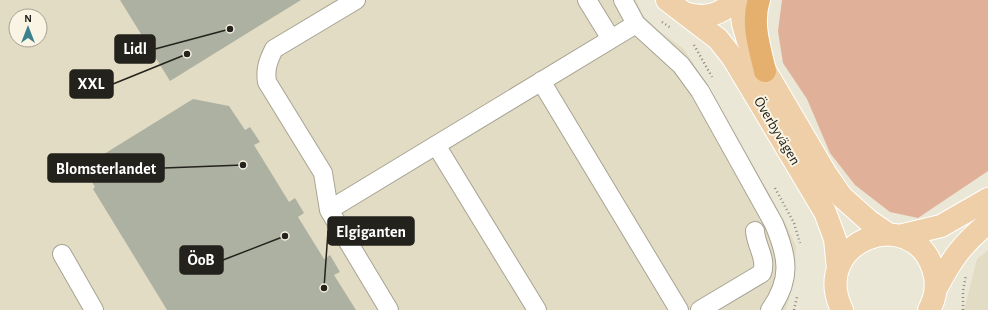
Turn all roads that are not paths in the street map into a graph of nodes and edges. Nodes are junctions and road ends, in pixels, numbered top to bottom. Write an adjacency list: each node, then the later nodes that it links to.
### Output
1 (356, 0): 15 (street)
2 (587, 0): 10 (street)
3 (624, 0): 9 (street)
4 (667, 0): 8 (main road, Överbyvägen)
5 (734, 0): 8 (main road, Överbyvägen)
6 (740, 0): 11 (main road, Överbyvägen)
7 (759, 0): 11 (highway)
8 (684, 13): 20 (main road, Överbyvägen)
9 (636, 24): 10 (street); 28 (street)
10 (611, 39): 12 (street)
11 (765, 71): 18 (main road, Överbyvägen)
12 (541, 81): 13 (street); 26 (street)
13 (436, 145): 15 (street); 25 (street)
14 (988, 199): 18 (main road, Överbyvägen)
15 (329, 210): 24 (street)
16 (988, 223): 21 (main road, Överbyvägen)
17 (755, 231): 27 (street)
18 (893, 235): 20 (main road, Överbyvägen); 21 (main road, Överbyvägen)
19 (62, 254): 23 (street)
20 (838, 270): 22 (main road, Överbyvägen)
21 (934, 304)
22 (835, 305)
23 (94, 310)
24 (389, 310)
25 (537, 310)
26 (680, 310)
27 (700, 310)
28 (770, 310)

